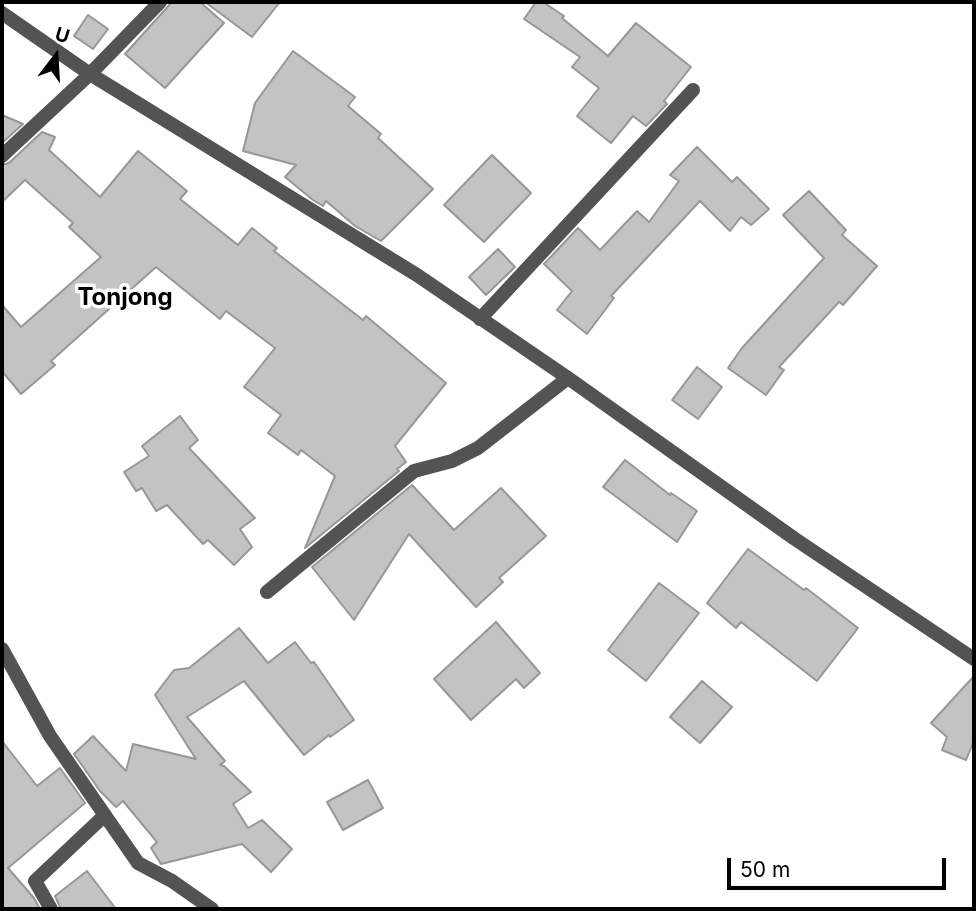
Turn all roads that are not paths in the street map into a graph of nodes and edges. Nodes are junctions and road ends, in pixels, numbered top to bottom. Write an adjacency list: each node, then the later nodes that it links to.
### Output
1 (160, 2): 3 (street)
2 (2, 13): 3 (street)
3 (90, 74): 5 (street); 6 (street)
4 (693, 90): 6 (street)
5 (2, 156)
6 (480, 319): 7 (street)
7 (568, 379): 8 (street); 10 (street)
8 (267, 592)
9 (2, 649): 11 (street)
10 (974, 659)
11 (105, 815): 12 (street); 13 (street)
12 (51, 909)
13 (212, 909)

